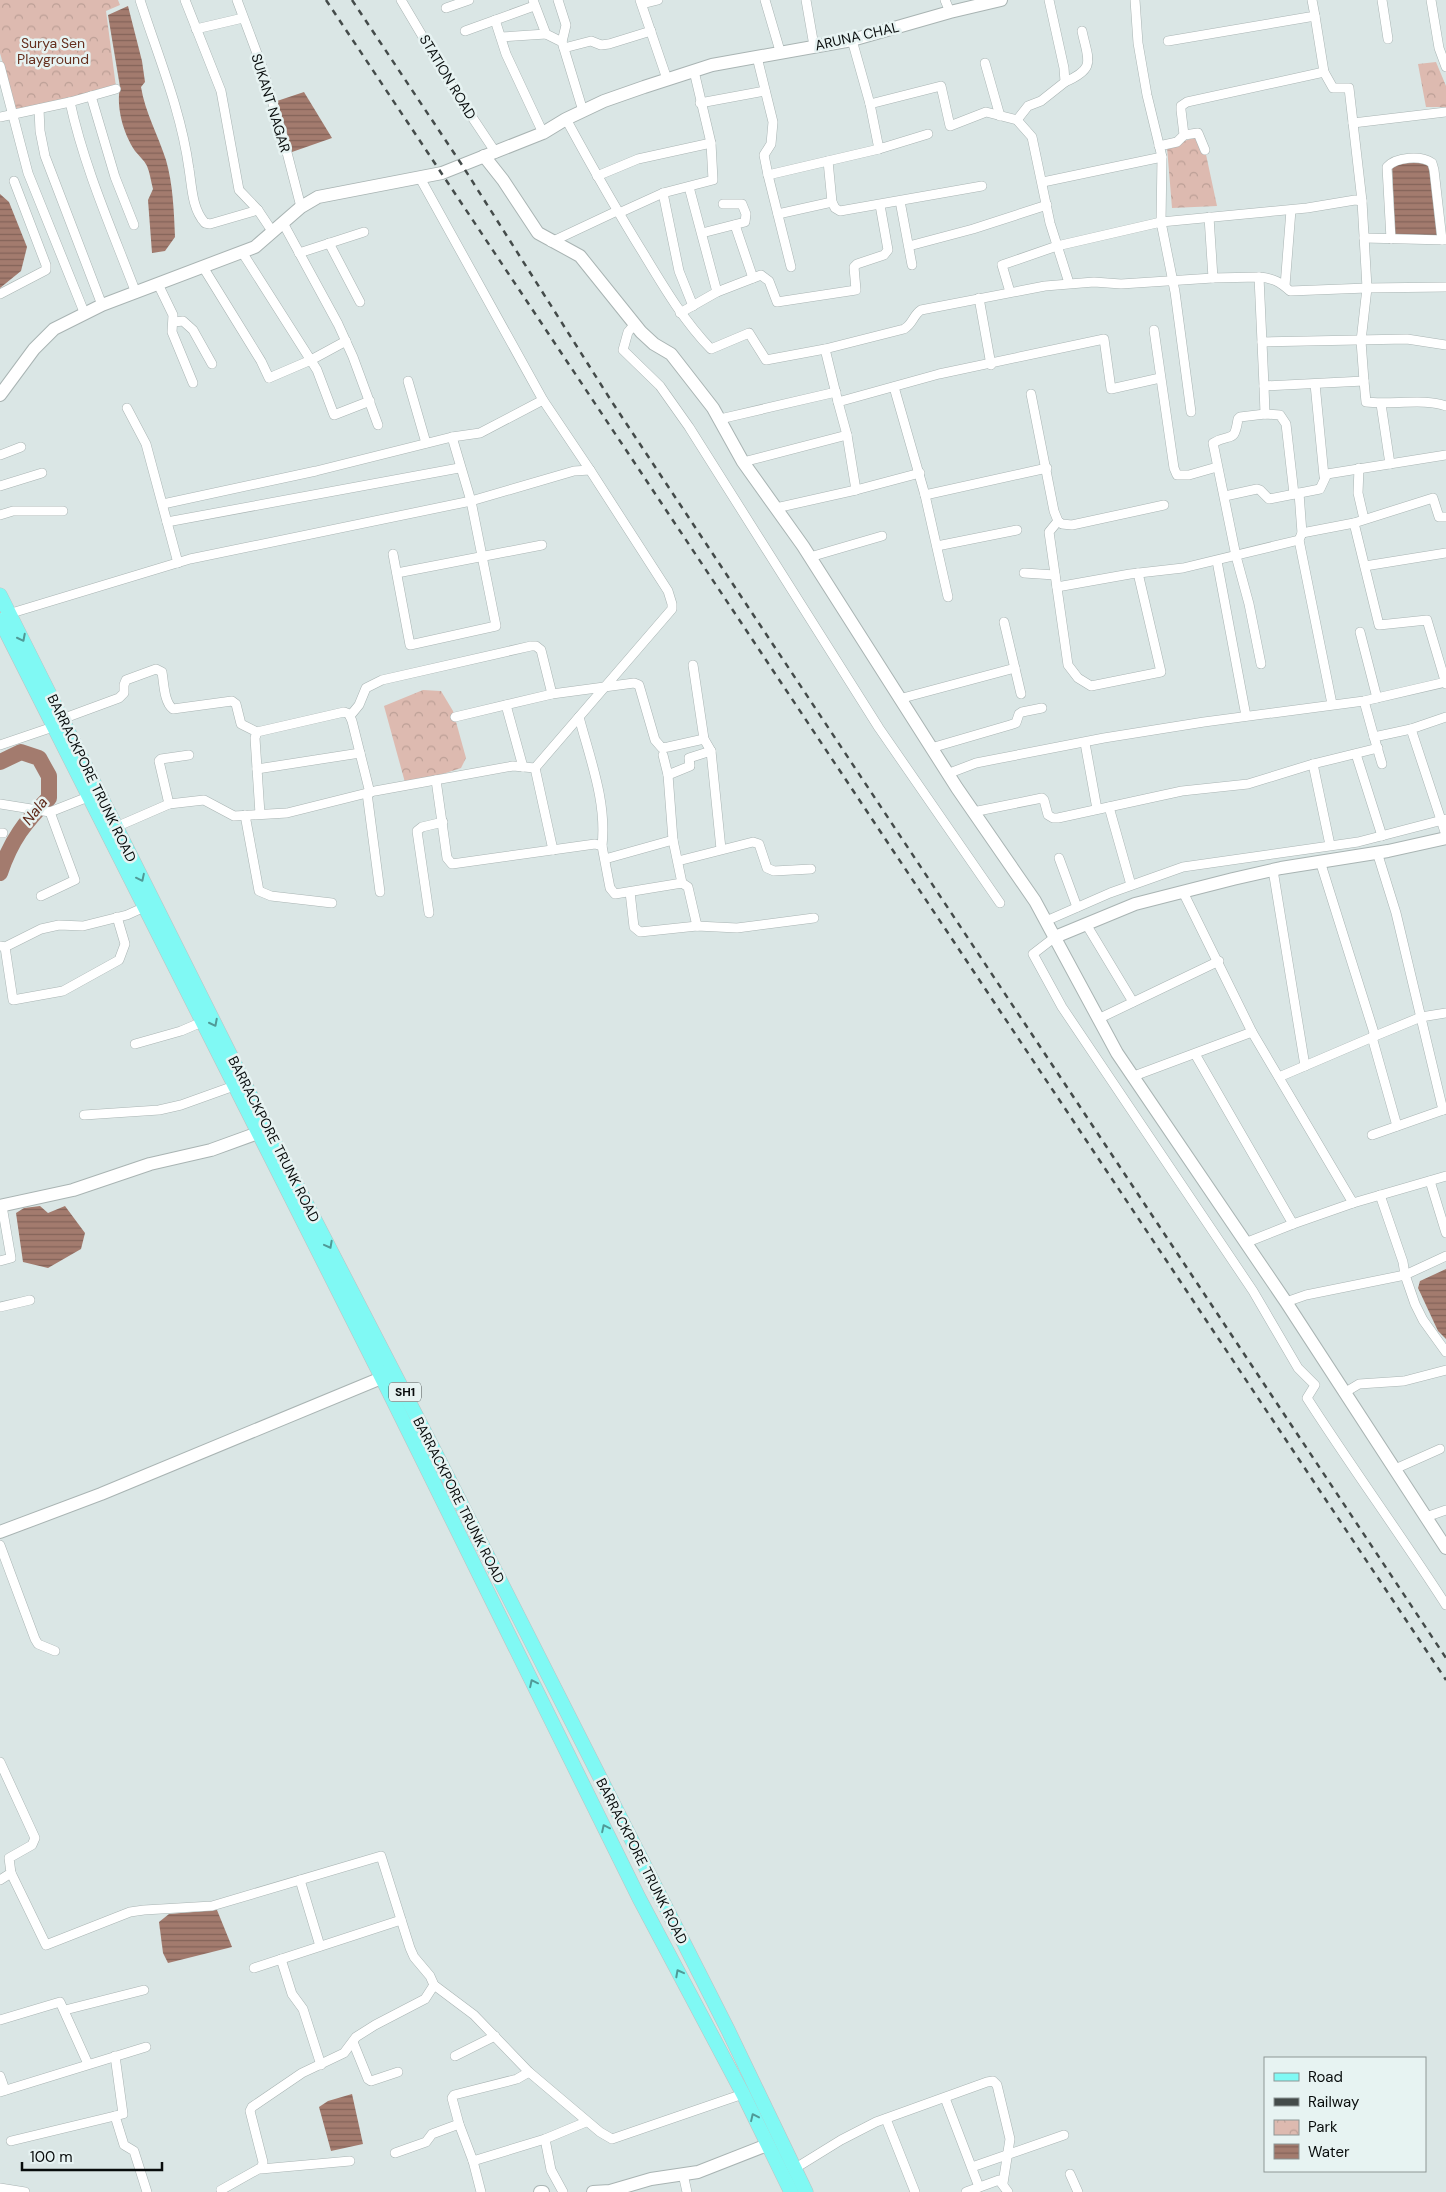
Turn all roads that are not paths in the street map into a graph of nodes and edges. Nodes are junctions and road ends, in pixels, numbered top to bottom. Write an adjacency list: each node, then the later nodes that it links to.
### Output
1 (140, 0): 84 (street)
2 (185, 0): 23 (street)
3 (237, 0): 21 (street, SUKANT NAGAR)
4 (401, 0): 66 (street, STATION ROAD)
5 (469, 0): 19 (street)
6 (558, 0): 32 (street)
7 (658, 0): 16 (street)
8 (765, 0): 35 (street)
9 (806, 0): 33 (street)
10 (1001, 0): 18 (street, ARUNA CHAL)
11 (1049, 0): 43 (street)
12 (1136, 0): 63 (street)
13 (1312, 0): 20 (street)
14 (1382, 0): 29 (street)
15 (1431, 0): 34 (street)
16 (641, 2): 25 (street)
17 (534, 3): 22 (street); 27 (street)
18 (947, 6): 30 (street, ARUNA CHAL)
19 (446, 8)
20 (1315, 16): 31 (street); 41 (street)
21 (243, 18): 23 (street); 83 (street, SUKANT NAGAR)
22 (495, 20): 24 (street); 28 (street)
23 (196, 29): 84 (street)
24 (464, 30)
25 (651, 31): 32 (street); 42 (street)
26 (1082, 31): 43 (street)
27 (546, 34): 28 (street); 32 (street)
28 (501, 37): 59 (street)
29 (1388, 39)
30 (852, 40): 33 (street, ARUNA CHAL); 49 (street)
31 (1168, 41)
32 (563, 45): 51 (street)
33 (814, 46): 35 (street, ARUNA CHAL)
34 (1443, 47): 39 (street)
35 (780, 51): 36 (street, ARUNA CHAL)
36 (757, 57): 40 (street, ARUNA CHAL); 45 (street)
37 (985, 63): 54 (street)
38 (0, 66): 53 (street)
39 (1446, 67)
40 (694, 71): 42 (street, ARUNA CHAL); 48 (street)
41 (1324, 72): 58 (street); 61 (street)
42 (667, 79): 51 (street, ARUNA CHAL)
43 (1065, 82): 57 (street)
44 (116, 88): 46 (street)
45 (765, 91): 48 (street); 69 (street)
46 (91, 96): 47 (street); 90 (street)
47 (70, 102): 50 (street); 118 (street)
48 (700, 103): 62 (street)
49 (870, 104): 54 (street); 64 (street)
50 (40, 109): 53 (street); 122 (street)
51 (583, 111): 56 (street, ARUNA CHAL)
52 (1446, 112): 58 (street)
53 (13, 114): 55 (street); 124 (street)
54 (1000, 116): 57 (street)
55 (0, 117)
56 (566, 119): 59 (street, ARUNA CHAL); 70 (street)
57 (1017, 120): 73 (street)
58 (1353, 123): 78 (street)
59 (543, 133): 66 (street, ARUNA CHAL)
60 (928, 134): 64 (street)
61 (1184, 135): 63 (street); 65 (street)
62 (711, 143): 70 (street); 75 (street)
63 (1159, 146): 67 (street)
64 (879, 149): 68 (street)
65 (1205, 150)
66 (490, 154): 71 (street, ARUNA CHAL); 98 (street)
67 (1162, 157): 73 (street); 89 (street)
68 (828, 162): 69 (street); 79 (street)
69 (768, 175): 87 (street)
70 (598, 176): 86 (street)
71 (420, 178): 83 (street, ARUNA CHAL); 147 (street)
72 (14, 181): 119 (street)
73 (1042, 182): 82 (street)
74 (982, 186): 77 (street)
75 (689, 187): 76 (street); 94 (street)
76 (663, 193): 86 (street); 123 (street)
77 (900, 201): 81 (street); 100 (street)
78 (1362, 201): 85 (street); 95 (street)
79 (832, 202): 81 (street); 87 (street)
80 (723, 204): 91 (street)
81 (880, 205): 108 (street)
82 (1047, 205): 100 (street); 101 (street)
83 (301, 207): 92 (street, ARUNA CHAL)
84 (258, 210): 92 (street)
85 (1291, 210): 88 (street); 113 (street)
86 (618, 212): 98 (street); 125 (street)
87 (778, 214): 106 (street)
88 (1209, 217): 89 (street); 109 (street)
89 (1161, 222): 101 (street); 110 (street)
90 (134, 225)
91 (736, 225): 94 (street); 108 (street)
92 (278, 227): 102 (street, ARUNA CHAL); 103 (street)
93 (364, 232): 99 (street)
94 (702, 233): 116 (street)
95 (1364, 238): 96 (street); 115 (street)
96 (1391, 239): 97 (street); 97 (street)
97 (1444, 240)
98 (551, 242): 127 (street)
99 (328, 244): 103 (street); 121 (street)
100 (909, 246): 104 (street)
101 (1058, 246): 112 (street); 117 (street)
102 (242, 252): 105 (street, ARUNA CHAL); 134 (street)
103 (299, 253): 130 (street)
104 (912, 265)
105 (203, 267): 111 (street, ARUNA CHAL); 134 (street)
106 (791, 267)
107 (1259, 277): 109 (street); 113 (street); 131 (street)
108 (753, 278): 116 (street)
109 (1213, 278): 110 (street)
110 (1173, 281): 112 (street); 152 (street)
111 (158, 284): 118 (street, ARUNA CHAL); 126 (street)
112 (1069, 284): 117 (street)
113 (1284, 286): 115 (street)
114 (1446, 287): 115 (street)
115 (1367, 288): 129 (street)
116 (716, 292): 123 (street)
117 (1010, 292): 120 (street)
118 (136, 293): 122 (street, ARUNA CHAL)
119 (0, 294)
120 (979, 298): 133 (street); 136 (street)
121 (360, 302)
122 (102, 305): 124 (street, ARUNA CHAL)
123 (693, 306): 125 (street)
124 (84, 312): 145 (street, ARUNA CHAL)
125 (680, 313): 133 (street)
126 (174, 322): 135 (street); 140 (street)
127 (635, 324): 154 (street); 284 (street)
128 (1154, 330): 137 (street)
129 (1361, 340): 131 (street); 132 (street); 139 (street)
130 (346, 341): 134 (street); 148 (street)
131 (1262, 342): 142 (street)
132 (1446, 345)
133 (825, 349): 146 (street)
134 (311, 360): 148 (street)
135 (212, 364)
136 (991, 365): 137 (street); 143 (street)
137 (1160, 378): 164 (street)
138 (408, 381): 158 (street)
139 (1364, 381): 141 (street); 149 (street)
140 (194, 383)
141 (1315, 384): 142 (street); 171 (street)
142 (1264, 386): 153 (street)
143 (894, 387): 146 (street); 170 (street)
144 (1031, 394): 166 (street)
145 (0, 395)
146 (837, 397): 154 (street); 156 (street)
147 (543, 400): 157 (street); 168 (street)
148 (370, 401): 155 (street)
149 (1381, 404): 150 (street); 163 (street)
150 (1446, 406)
151 (127, 408): 178 (street)
152 (1191, 412)
153 (1266, 414): 164 (street); 174 (street)
154 (720, 419): 162 (street)
155 (378, 425)
156 (847, 435): 162 (street); 173 (street)
157 (452, 438): 158 (street); 165 (street)
158 (426, 443): 178 (street)
159 (21, 447): 160 (street)
160 (0, 455)
161 (1446, 455): 163 (street)
162 (743, 462): 180 (street)
163 (1390, 464): 167 (street)
164 (1217, 467): 176 (street)
165 (460, 468): 177 (street); 186 (street)
166 (1047, 468): 175 (street); 185 (street)
167 (1359, 468): 171 (street); 184 (street)
168 (590, 470): 177 (street); 215 (street)
169 (42, 473): 172 (street)
170 (920, 473): 173 (street); 175 (street)
171 (1324, 476): 174 (street)
172 (0, 486)
173 (856, 490): 180 (street)
174 (1297, 494): 176 (street); 190 (street)
175 (926, 495): 192 (street)
176 (1224, 496): 196 (street)
177 (470, 501): 195 (street); 199 (street)
178 (163, 504): 186 (street)
179 (1164, 505): 185 (street)
180 (776, 508): 197 (street)
181 (63, 511): 182 (street)
182 (0, 515)
183 (1446, 517): 184 (street)
184 (1364, 520): 187 (street)
185 (1058, 521): 204 (street)
186 (167, 522): 199 (street)
187 (1354, 522): 190 (street); 200 (street)
188 (1017, 530): 192 (street)
189 (882, 536): 197 (street)
190 (1300, 537): 196 (street); 221 (street)
191 (542, 546): 195 (street)
192 (937, 546): 207 (street)
193 (1446, 553): 200 (street)
194 (393, 554): 201 (street)
195 (480, 556): 201 (street); 201 (street)
196 (1236, 556): 198 (street); 211 (street)
197 (810, 557): 219 (street)
198 (1217, 561): 203 (street); 225 (street)
199 (178, 563): 208 (street)
200 (1365, 566): 214 (street)
201 (397, 573)
202 (1024, 573): 204 (street)
203 (1138, 573): 205 (street); 205 (street)
204 (1055, 575): 205 (street)
205 (1057, 587)
206 (0, 595): 208 (main road, BARRACKPORE TRUNK ROAD / SH1)
207 (948, 597)
208 (3, 617): 229 (main road, BARRACKPORE TRUNK ROAD / SH1)
209 (1004, 622): 213 (street)
210 (1360, 632): 218 (street)
211 (1261, 664)
212 (693, 665): 233 (street)
213 (1015, 668): 217 (street); 219 (street)
214 (1446, 683): 218 (street)
215 (603, 686): 216 (street); 227 (street); 233 (street)
216 (552, 694): 222 (street); 224 (street)
217 (1021, 694)
218 (1376, 698): 220 (street)
219 (899, 699): 236 (street)
220 (1364, 701): 221 (street); 232 (street)
221 (1332, 704): 225 (street)
222 (506, 705): 226 (street); 245 (street)
223 (1042, 708): 236 (street)
224 (350, 716): 231 (street); 239 (street)
225 (1246, 716): 234 (street)
226 (455, 717)
227 (579, 717): 246 (street); 267 (street)
228 (1446, 717): 230 (street)
229 (58, 723): 231 (street); 235 (street); 252 (main road, BARRACKPORE TRUNK ROAD / SH1); 262 (main road, BARRACKPORE TRUNK ROAD / SH1)
230 (1411, 729): 232 (street); 263 (street)
231 (256, 732): 247 (street)
232 (1374, 737): 237 (street)
233 (704, 739): 238 (street)
234 (1084, 742): 248 (street); 256 (street)
235 (0, 745)
236 (931, 748): 248 (street)
237 (1378, 748): 240 (street); 244 (street)
238 (711, 752): 249 (street); 268 (street)
239 (360, 754): 247 (street); 251 (street)
240 (1356, 754): 243 (street); 264 (street)
241 (189, 755): 254 (street)
242 (663, 755): 249 (street)
243 (1313, 764): 255 (street); 266 (street)
244 (1382, 764)
245 (523, 767): 246 (street); 250 (street)
246 (535, 768): 269 (street)
247 (257, 769): 259 (street)
248 (947, 774): 258 (street)
249 (668, 775): 265 (street)
250 (436, 780): 251 (street); 261 (street)
251 (368, 793): 259 (street); 279 (street)
252 (88, 797): 257 (street); 285 (main road, BARRACKPORE TRUNK ROAD / SH1)
253 (0, 804): 257 (street)
254 (169, 804): 260 (street); 262 (street)
255 (1109, 807): 256 (street); 278 (street)
256 (1098, 810): 258 (street)
257 (50, 812): 282 (street)
258 (973, 812): 290 (street)
259 (260, 814): 260 (street)
260 (245, 815): 283 (street)
261 (443, 822): 269 (street); 287 (street)
262 (116, 827): 285 (main road, BARRACKPORE TRUNK ROAD / SH1, one-way to 285)
263 (1444, 829): 264 (street); 270 (street)
264 (1382, 836): 266 (street)
265 (673, 840): 272 (street); 273 (street)
266 (1330, 845): 278 (street)
267 (602, 846): 269 (street); 272 (street)
268 (721, 849): 273 (street); 275 (street)
269 (553, 850)
270 (1377, 852): 274 (street); 298 (street)
271 (1059, 858): 286 (street)
272 (605, 859): 280 (street)
273 (678, 861): 277 (street)
274 (1320, 861): 276 (street); 302 (street)
275 (811, 869)
276 (1273, 870): 281 (street); 305 (street)
277 (682, 883): 280 (street); 292 (street)
278 (1130, 885): 286 (street)
279 (380, 892)
280 (630, 892): 292 (street)
281 (1183, 892): 291 (street); 295 (street)
282 (41, 896)
283 (332, 903)
284 (1000, 903)
285 (149, 905): 288 (street); 300 (main road, BARRACKPORE TRUNK ROAD / SH1); 330 (main road, BARRACKPORE TRUNK ROAD / SH1, one-way to 330)
286 (1077, 907): 290 (street)
287 (429, 913)
288 (117, 917): 294 (street); 294 (street)
289 (814, 918): 292 (street)
290 (1046, 921): 293 (street)
291 (1086, 924): 293 (street); 296 (street)
292 (697, 926)
293 (1055, 937): 299 (street); 339 (street)
294 (3, 946)
295 (1219, 961): 296 (street); 301 (street)
296 (1133, 1002): 299 (street)
297 (1446, 1014): 298 (street)
298 (1421, 1017): 302 (street); 309 (street)
299 (1098, 1019): 306 (street)
300 (202, 1022): 303 (street); 308 (main road, BARRACKPORE TRUNK ROAD / SH1)
301 (1252, 1032): 304 (street); 307 (street)
302 (1374, 1036): 305 (street); 311 (street)
303 (135, 1044)
304 (1196, 1054): 306 (street); 319 (street)
305 (1305, 1066): 307 (street)
306 (1134, 1076): 321 (street)
307 (1279, 1077): 317 (street)
308 (234, 1086): 310 (street); 312 (main road, BARRACKPORE TRUNK ROAD / SH1)
309 (1444, 1109): 311 (street)
310 (84, 1115)
311 (1397, 1126): 313 (street)
312 (258, 1133): 318 (street); 330 (main road, BARRACKPORE TRUNK ROAD / SH1)
313 (1372, 1135)
314 (1446, 1176): 315 (street)
315 (1430, 1181): 316 (street); 320 (street)
316 (1380, 1195): 317 (street); 324 (street)
317 (1353, 1203): 319 (street)
318 (1, 1206): 323 (street)
319 (1293, 1224): 321 (street)
320 (1446, 1233)
321 (1245, 1243): 326 (street)
322 (1446, 1256): 324 (street)
323 (0, 1261)
324 (1405, 1275): 326 (street); 328 (street)
325 (30, 1300): 327 (street)
326 (1286, 1302): 331 (street)
327 (0, 1307)
328 (1446, 1352)
329 (1446, 1370): 331 (street)
330 (388, 1375): 336 (street); 364 (main road, BARRACKPORE TRUNK ROAD / SH1, one-way to 330); 380 (main road, BARRACKPORE TRUNK ROAD / SH1)
331 (1344, 1393): 333 (street)
332 (1440, 1449): 333 (street)
333 (1395, 1469): 335 (street)
334 (1446, 1510): 335 (street)
335 (1426, 1518): 338 (street)
336 (0, 1532)
337 (0, 1545): 340 (street)
338 (1446, 1548)
339 (1446, 1605)
340 (55, 1651)
341 (0, 1762): 342 (street)
342 (11, 1873): 343 (street); 344 (street)
343 (0, 1880)
344 (300, 1880): 345 (street); 346 (street)
345 (401, 1920): 346 (street); 349 (street)
346 (320, 1946): 347 (street)
347 (281, 1959): 348 (street); 359 (street)
348 (254, 1968)
349 (434, 1984): 353 (street); 354 (street)
350 (144, 1990): 351 (street)
351 (65, 2010): 352 (street); 358 (street)
352 (0, 2020)
353 (495, 2036): 357 (street); 361 (street)
354 (353, 2042): 359 (street); 360 (street)
355 (146, 2047): 356 (street)
356 (115, 2056): 358 (street); 366 (street)
357 (455, 2056)
358 (88, 2064): 363 (street)
359 (321, 2065): 379 (street)
360 (398, 2072)
361 (530, 2072): 368 (street); 369 (street)
362 (0, 2076): 363 (street)
363 (2, 2091)
364 (743, 2094): 368 (street); 373 (main road, BARRACKPORE TRUNK ROAD / SH1, one-way to 364)
365 (944, 2098): 367 (street); 375 (street); 378 (street)
366 (115, 2116): 372 (street); 388 (street)
367 (886, 2119): 380 (street); 395 (street)
368 (586, 2122): 371 (street)
369 (459, 2124): 374 (street); 377 (street)
370 (1064, 2135): 375 (street)
371 (545, 2139): 377 (street); 390 (street)
372 (11, 2141)
373 (767, 2145): 381 (street); 393 (main road, BARRACKPORE TRUNK ROAD / SH1)
374 (395, 2152)
375 (1008, 2154): 378 (street); 383 (street)
376 (350, 2161): 379 (street)
377 (474, 2161): 389 (street)
378 (972, 2167): 384 (street)
379 (261, 2169): 386 (street)
380 (794, 2169): 394 (main road, BARRACKPORE TRUNK ROAD / SH1)
381 (683, 2174): 391 (street); 392 (street)
382 (1070, 2174): 398 (street)
383 (1003, 2183): 384 (street); 397 (street)
384 (979, 2187): 396 (street)
385 (0, 2188): 387 (street)
386 (219, 2191)
387 (25, 2192)
388 (147, 2192)
389 (481, 2192)
390 (563, 2192)
391 (593, 2192)
392 (688, 2192)
393 (791, 2192)
394 (806, 2192)
395 (915, 2192)
396 (966, 2192)
397 (1008, 2192)
398 (1078, 2192)

